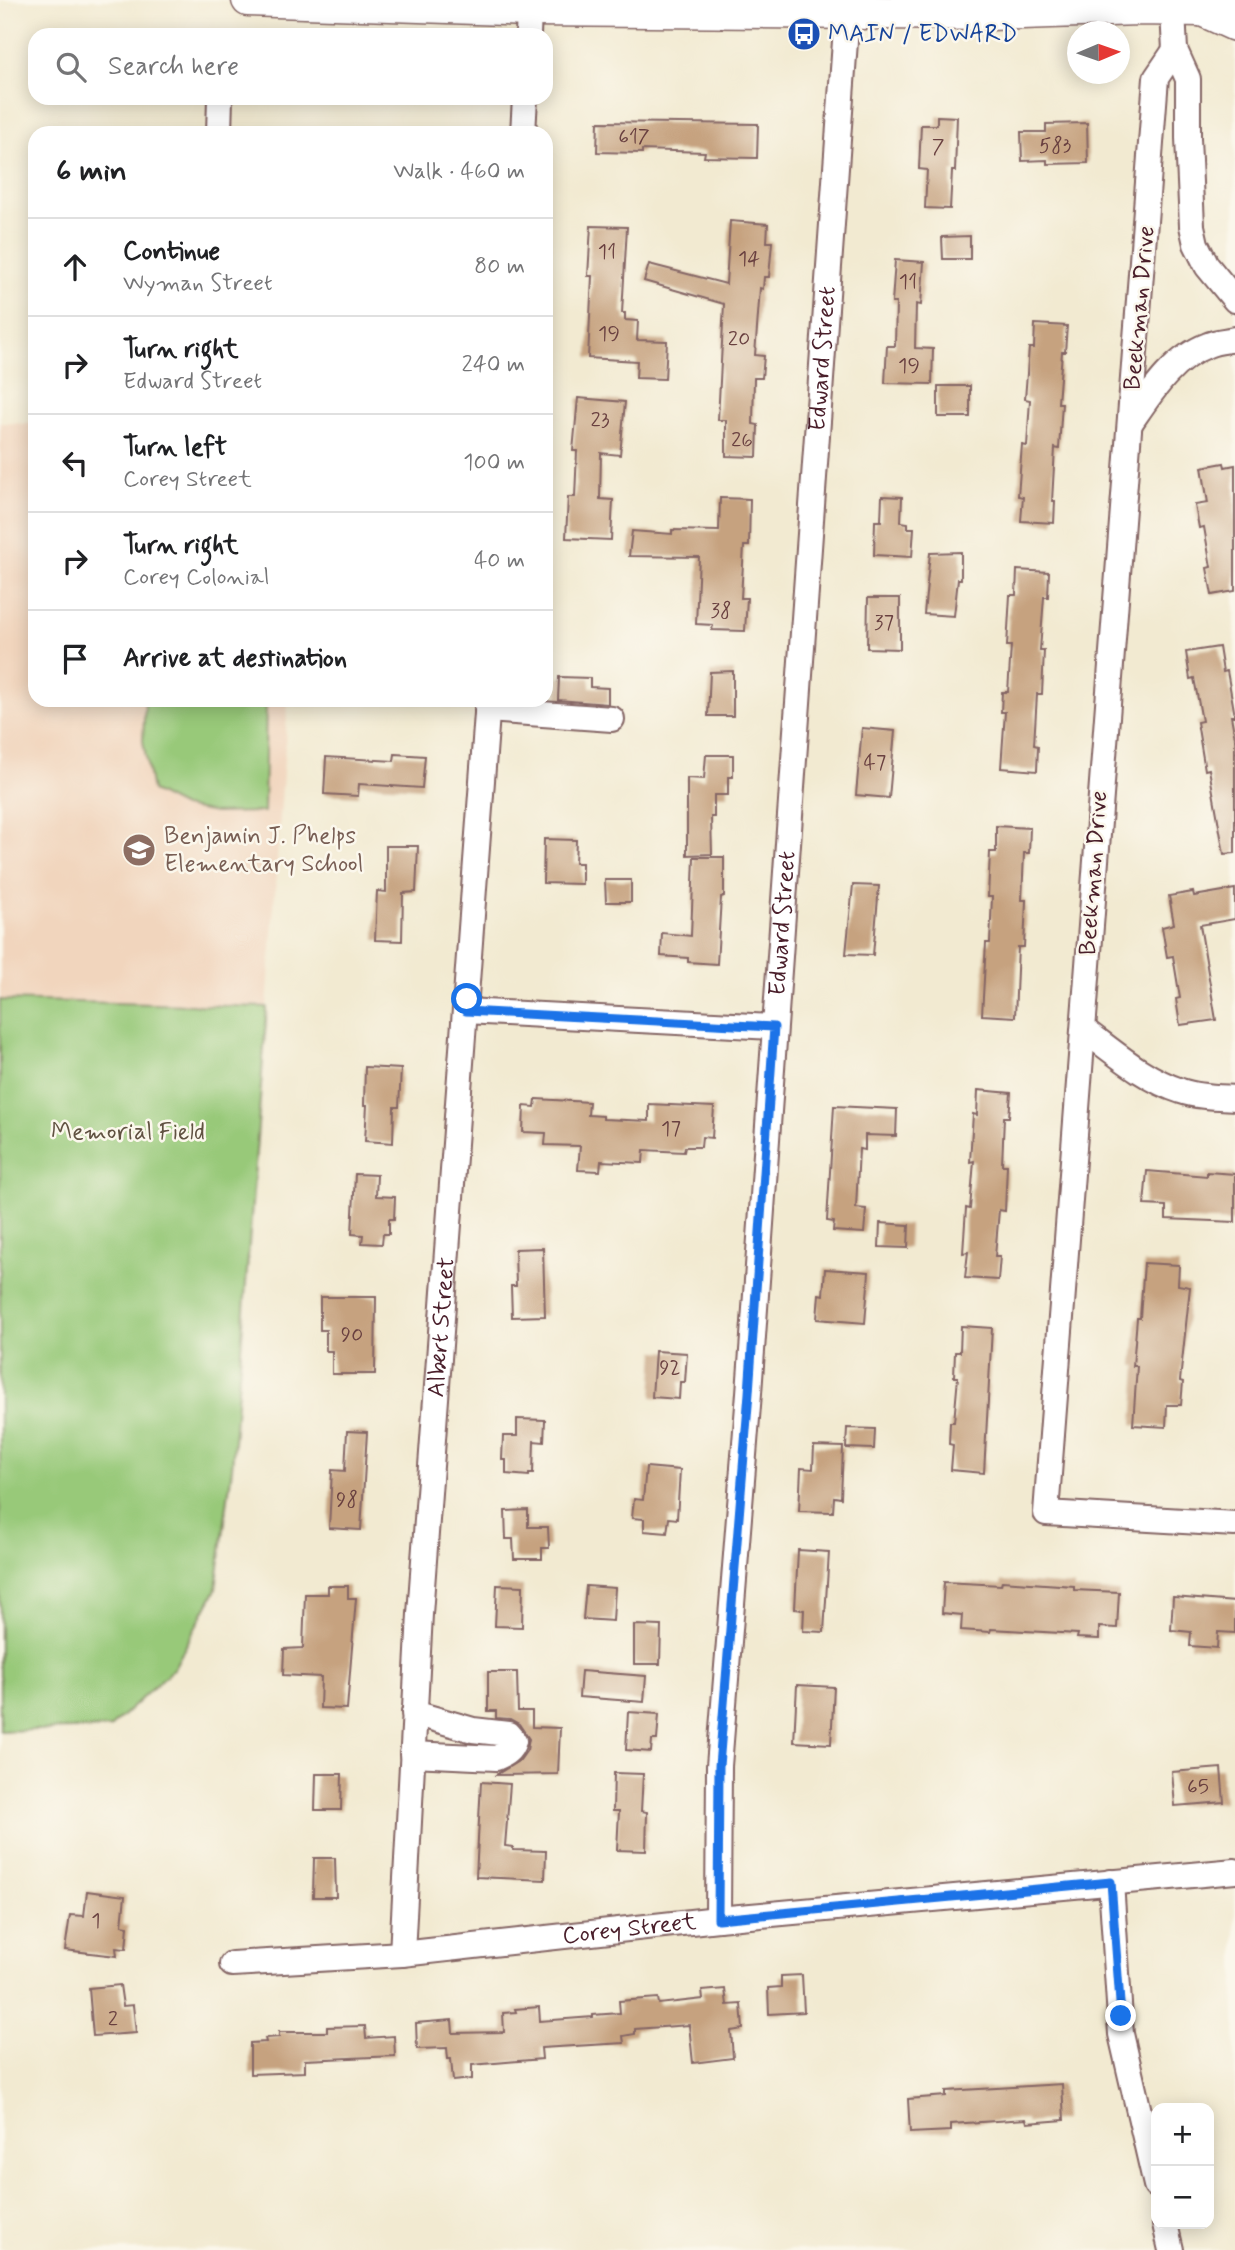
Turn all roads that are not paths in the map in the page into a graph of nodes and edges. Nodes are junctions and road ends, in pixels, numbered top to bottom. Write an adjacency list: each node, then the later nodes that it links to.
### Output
1 (248, 0): 2 (main road)
2 (349, 2): 3 (main road)
3 (485, 4): 10 (main road)
4 (1138, 4): 7 (main road); 8 (main road)
5 (596, 5): 6 (main road); 10 (main road)
6 (688, 5): 9 (main road)
7 (990, 7): 9 (main road)
8 (1201, 7): 11 (main road); 12 (street, Beekman Drive)
9 (847, 13): 24 (street, Edward Street)
10 (529, 22)
11 (1235, 25)
12 (1175, 50): 17 (street, Beekman Drive); 19 (street, Beekman Drive)
13 (219, 105): 15 (street)
14 (525, 105): 16 (street)
15 (219, 126)
16 (523, 126)
17 (1235, 300)
18 (1235, 339): 19 (street)
19 (1130, 422): 25 (street, Beekman Drive)
20 (487, 707): 23 (street, Albert Street)
21 (505, 707): 22 (street)
22 (611, 719)
23 (466, 1011): 24 (street); 28 (street, Albert Street)
24 (774, 1027): 32 (street, Edward Street)
25 (1084, 1030): 26 (street); 27 (street, Beekman Drive)
26 (1235, 1098)
27 (1235, 1524)
28 (414, 1713): 29 (street, Albert Street); 29 (street)
29 (412, 1754): 33 (street, Albert Street)
30 (1235, 1871): 31 (street, Corey Street)
31 (1111, 1882): 32 (street, Corey Street); 35 (street)
32 (718, 1919): 33 (street, Corey Street)
33 (402, 1954): 34 (street, Corey Street)
34 (232, 1965)
35 (1152, 2166)
36 (1166, 2229): 37 (street)
37 (1171, 2250)

